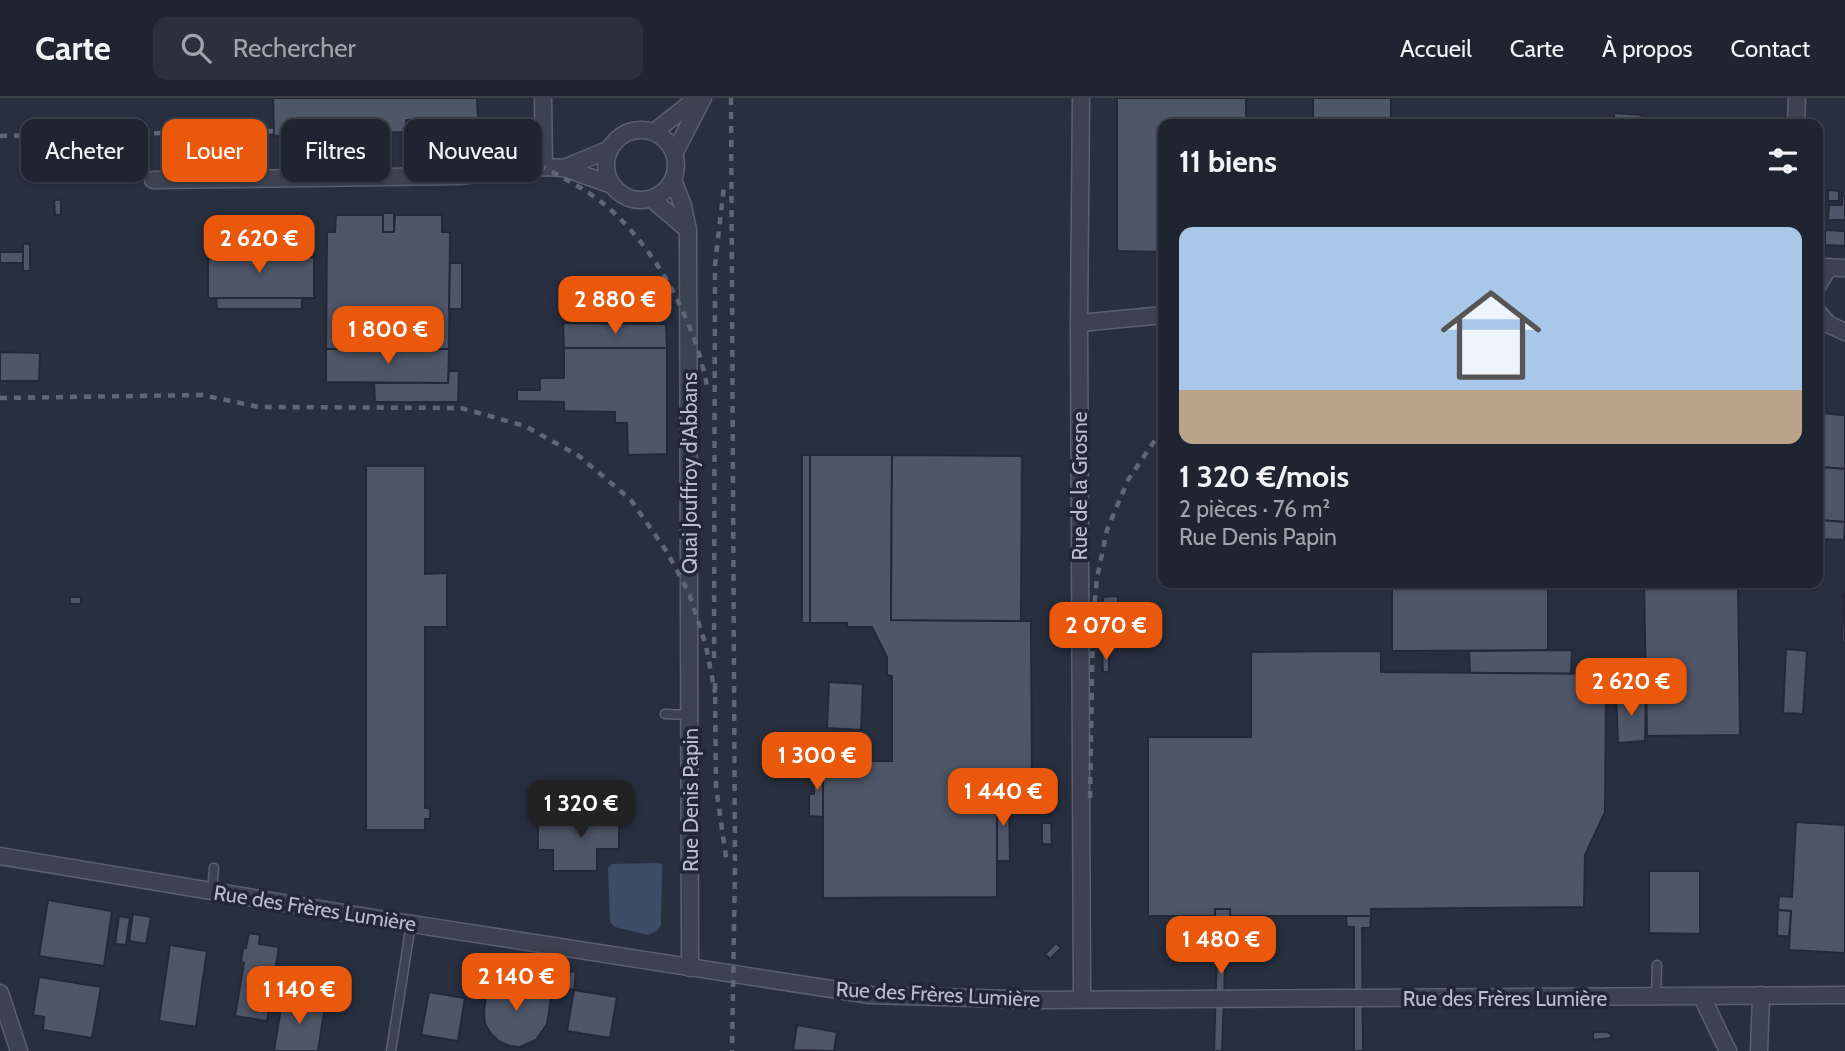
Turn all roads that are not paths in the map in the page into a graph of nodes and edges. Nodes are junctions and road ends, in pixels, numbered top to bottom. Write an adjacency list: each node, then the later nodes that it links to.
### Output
1 (543, 98): 10 (street)
2 (697, 98): 7 (street)
3 (703, 98): 9 (street)
4 (1081, 98): 19 (street, Rue de la Grosne)
5 (1797, 98): 6 (street)
6 (1796, 119)
7 (654, 132): 8 (street); 9 (street)
8 (610, 149): 11 (street); 14 (street)
9 (675, 152): 13 (street)
10 (544, 167): 11 (street); 12 (street)
11 (565, 168): 14 (street)
12 (153, 180)
13 (673, 180): 15 (street); 16 (street, Quai Jouffroy d'Abbans)
14 (612, 185): 15 (street)
15 (652, 199): 16 (street)
16 (688, 230): 21 (street, Quai Jouffroy d'Abbans)
17 (1158, 316): 19 (street)
18 (1823, 319): 20 (street)
19 (1079, 323): 35 (street, Rue de la Grosne)
20 (1845, 332)
21 (689, 632): 23 (street, Rue Denis Papin)
22 (665, 714): 23 (lane)
23 (689, 715): 29 (street, Rue Denis Papin)
24 (0, 856): 26 (street, Rue des Frères Lumière)
25 (214, 868): 26 (lane)
26 (212, 892): 27 (street, Rue des Frères Lumière)
27 (411, 924): 29 (street, Rue des Frères Lumière); 37 (lane)
28 (1657, 965): 33 (lane)
29 (690, 968): 35 (street, Rue des Frères Lumière)
30 (0, 993): 36 (street)
31 (1760, 995): 32 (street, Rue des Frères Lumière); 34 (street, Rue des Frères Lumière); 39 (street)
32 (1845, 995)
33 (1656, 997): 34 (street, Rue des Frères Lumière); 35 (street, Rue des Frères Lumière)
34 (1702, 997): 38 (street)
35 (1082, 999)
36 (19, 1051)
37 (391, 1051)
38 (1728, 1051)
39 (1759, 1051)

